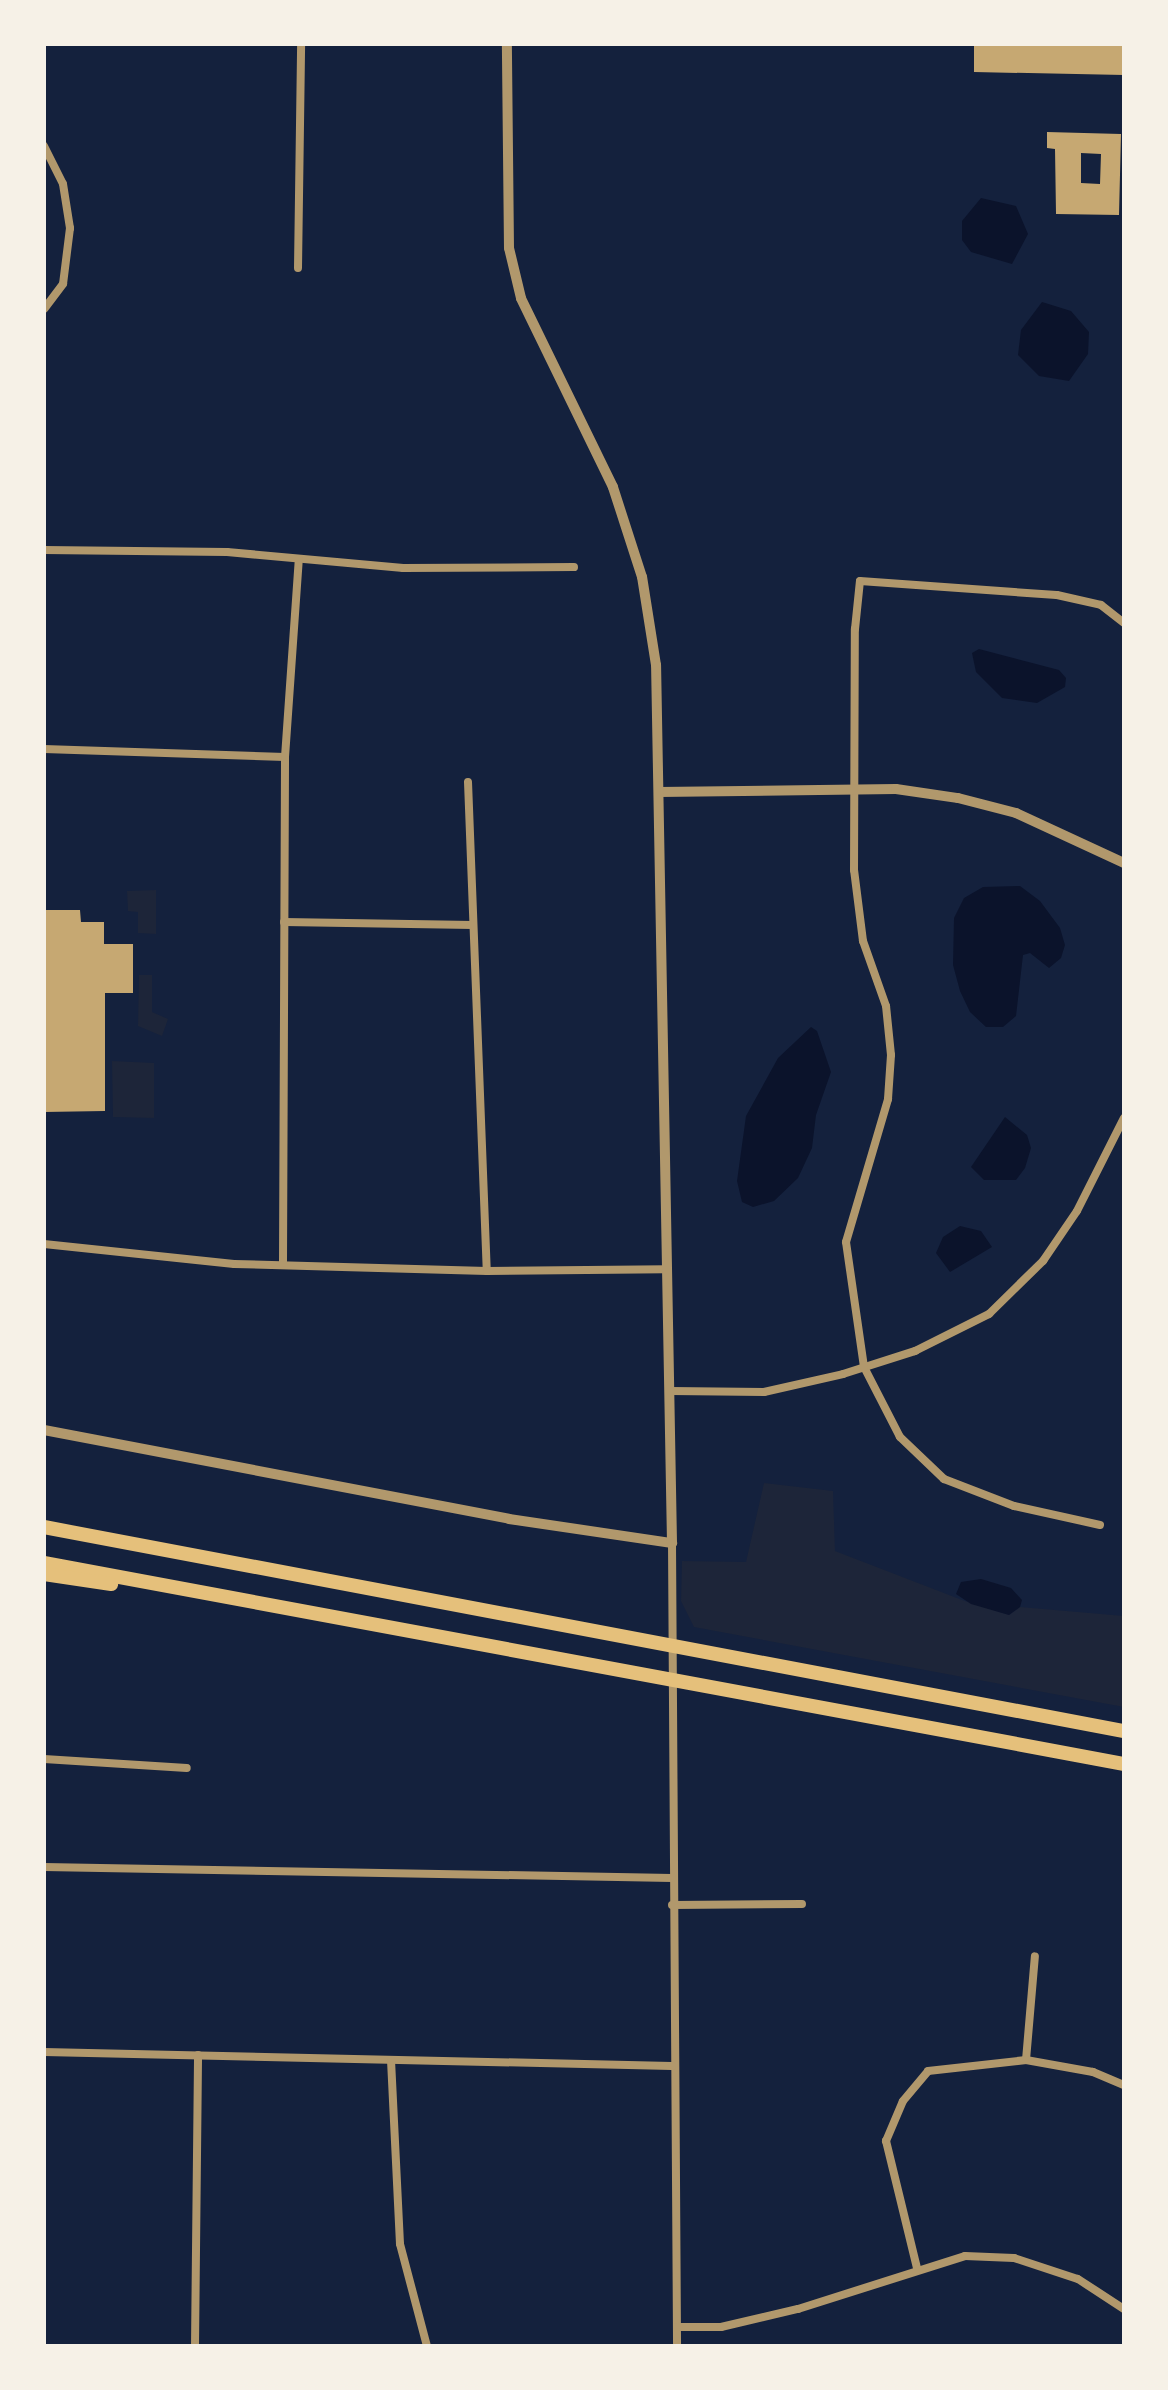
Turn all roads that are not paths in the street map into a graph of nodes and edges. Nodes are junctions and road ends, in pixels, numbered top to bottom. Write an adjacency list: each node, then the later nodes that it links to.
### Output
1 (301, 44): 4 (street)
2 (507, 44): 14 (street)
3 (44, 146): 5 (street)
4 (298, 268)
5 (44, 309)
6 (44, 550): 7 (street)
7 (299, 559): 8 (street); 11 (street)
8 (574, 567)
9 (1124, 623): 13 (street)
10 (44, 749): 11 (street)
11 (285, 757): 16 (street)
12 (468, 782): 17 (street)
13 (854, 791): 14 (street); 15 (street); 23 (street)
14 (659, 792): 21 (street)
15 (1124, 863)
16 (284, 922): 17 (street); 20 (street)
17 (473, 925): 22 (street)
18 (1124, 1118): 23 (street)
19 (44, 1244): 20 (street)
20 (283, 1263): 22 (street)
21 (665, 1269): 22 (street); 24 (street)
22 (487, 1271)
23 (864, 1367): 24 (street); 26 (street)
24 (671, 1391): 28 (street)
25 (44, 1430): 28 (street)
26 (1100, 1525)
27 (44, 1527): 32 (highway)
28 (672, 1543): 37 (street)
29 (44, 1563): 31 (highway)
30 (44, 1574): 31 (highway)
31 (396, 1628): 34 (highway)
32 (1124, 1731)
33 (44, 1759): 35 (street)
34 (1124, 1764)
35 (187, 1768)
36 (44, 1867): 37 (street)
37 (672, 1878): 39 (street)
38 (802, 1904): 39 (street)
39 (672, 1905): 45 (street)
40 (1035, 1956): 44 (street)
41 (44, 2052): 42 (street)
42 (198, 2055): 43 (street); 50 (street)
43 (391, 2060): 45 (street); 51 (street)
44 (1026, 2060): 46 (street); 47 (street)
45 (672, 2066): 49 (street)
46 (1124, 2085)
47 (917, 2268): 48 (street); 49 (street)
48 (1124, 2309)
49 (677, 2327): 52 (street)
50 (195, 2346)
51 (427, 2346)
52 (677, 2346)

